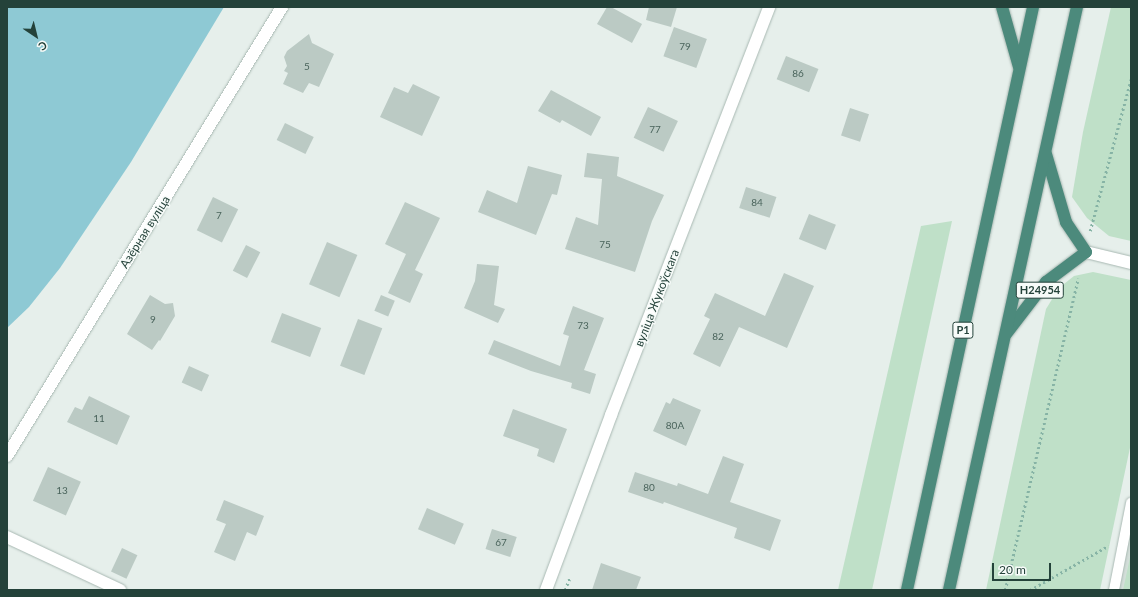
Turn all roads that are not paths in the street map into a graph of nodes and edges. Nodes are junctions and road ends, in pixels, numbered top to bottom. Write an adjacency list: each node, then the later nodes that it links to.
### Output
1 (282, 7): 11 (street, Азёрная вуліца)
2 (769, 7): 15 (street, вуліца Жукоўскага)
3 (1002, 7): 6 (highway)
4 (1033, 7): 6 (highway, Р1)
5 (1077, 7): 7 (highway)
6 (1019, 69): 16 (highway, Р1)
7 (1045, 152): 8 (highway); 10 (highway)
8 (1086, 252): 9 (street); 10 (highway, Н24954)
9 (1131, 263)
10 (1004, 336): 17 (highway)
11 (7, 456)
12 (1131, 503): 18 (lane)
13 (7, 537): 14 (street)
14 (120, 590)
15 (546, 590)
16 (907, 590)
17 (949, 590)
18 (1114, 590)

